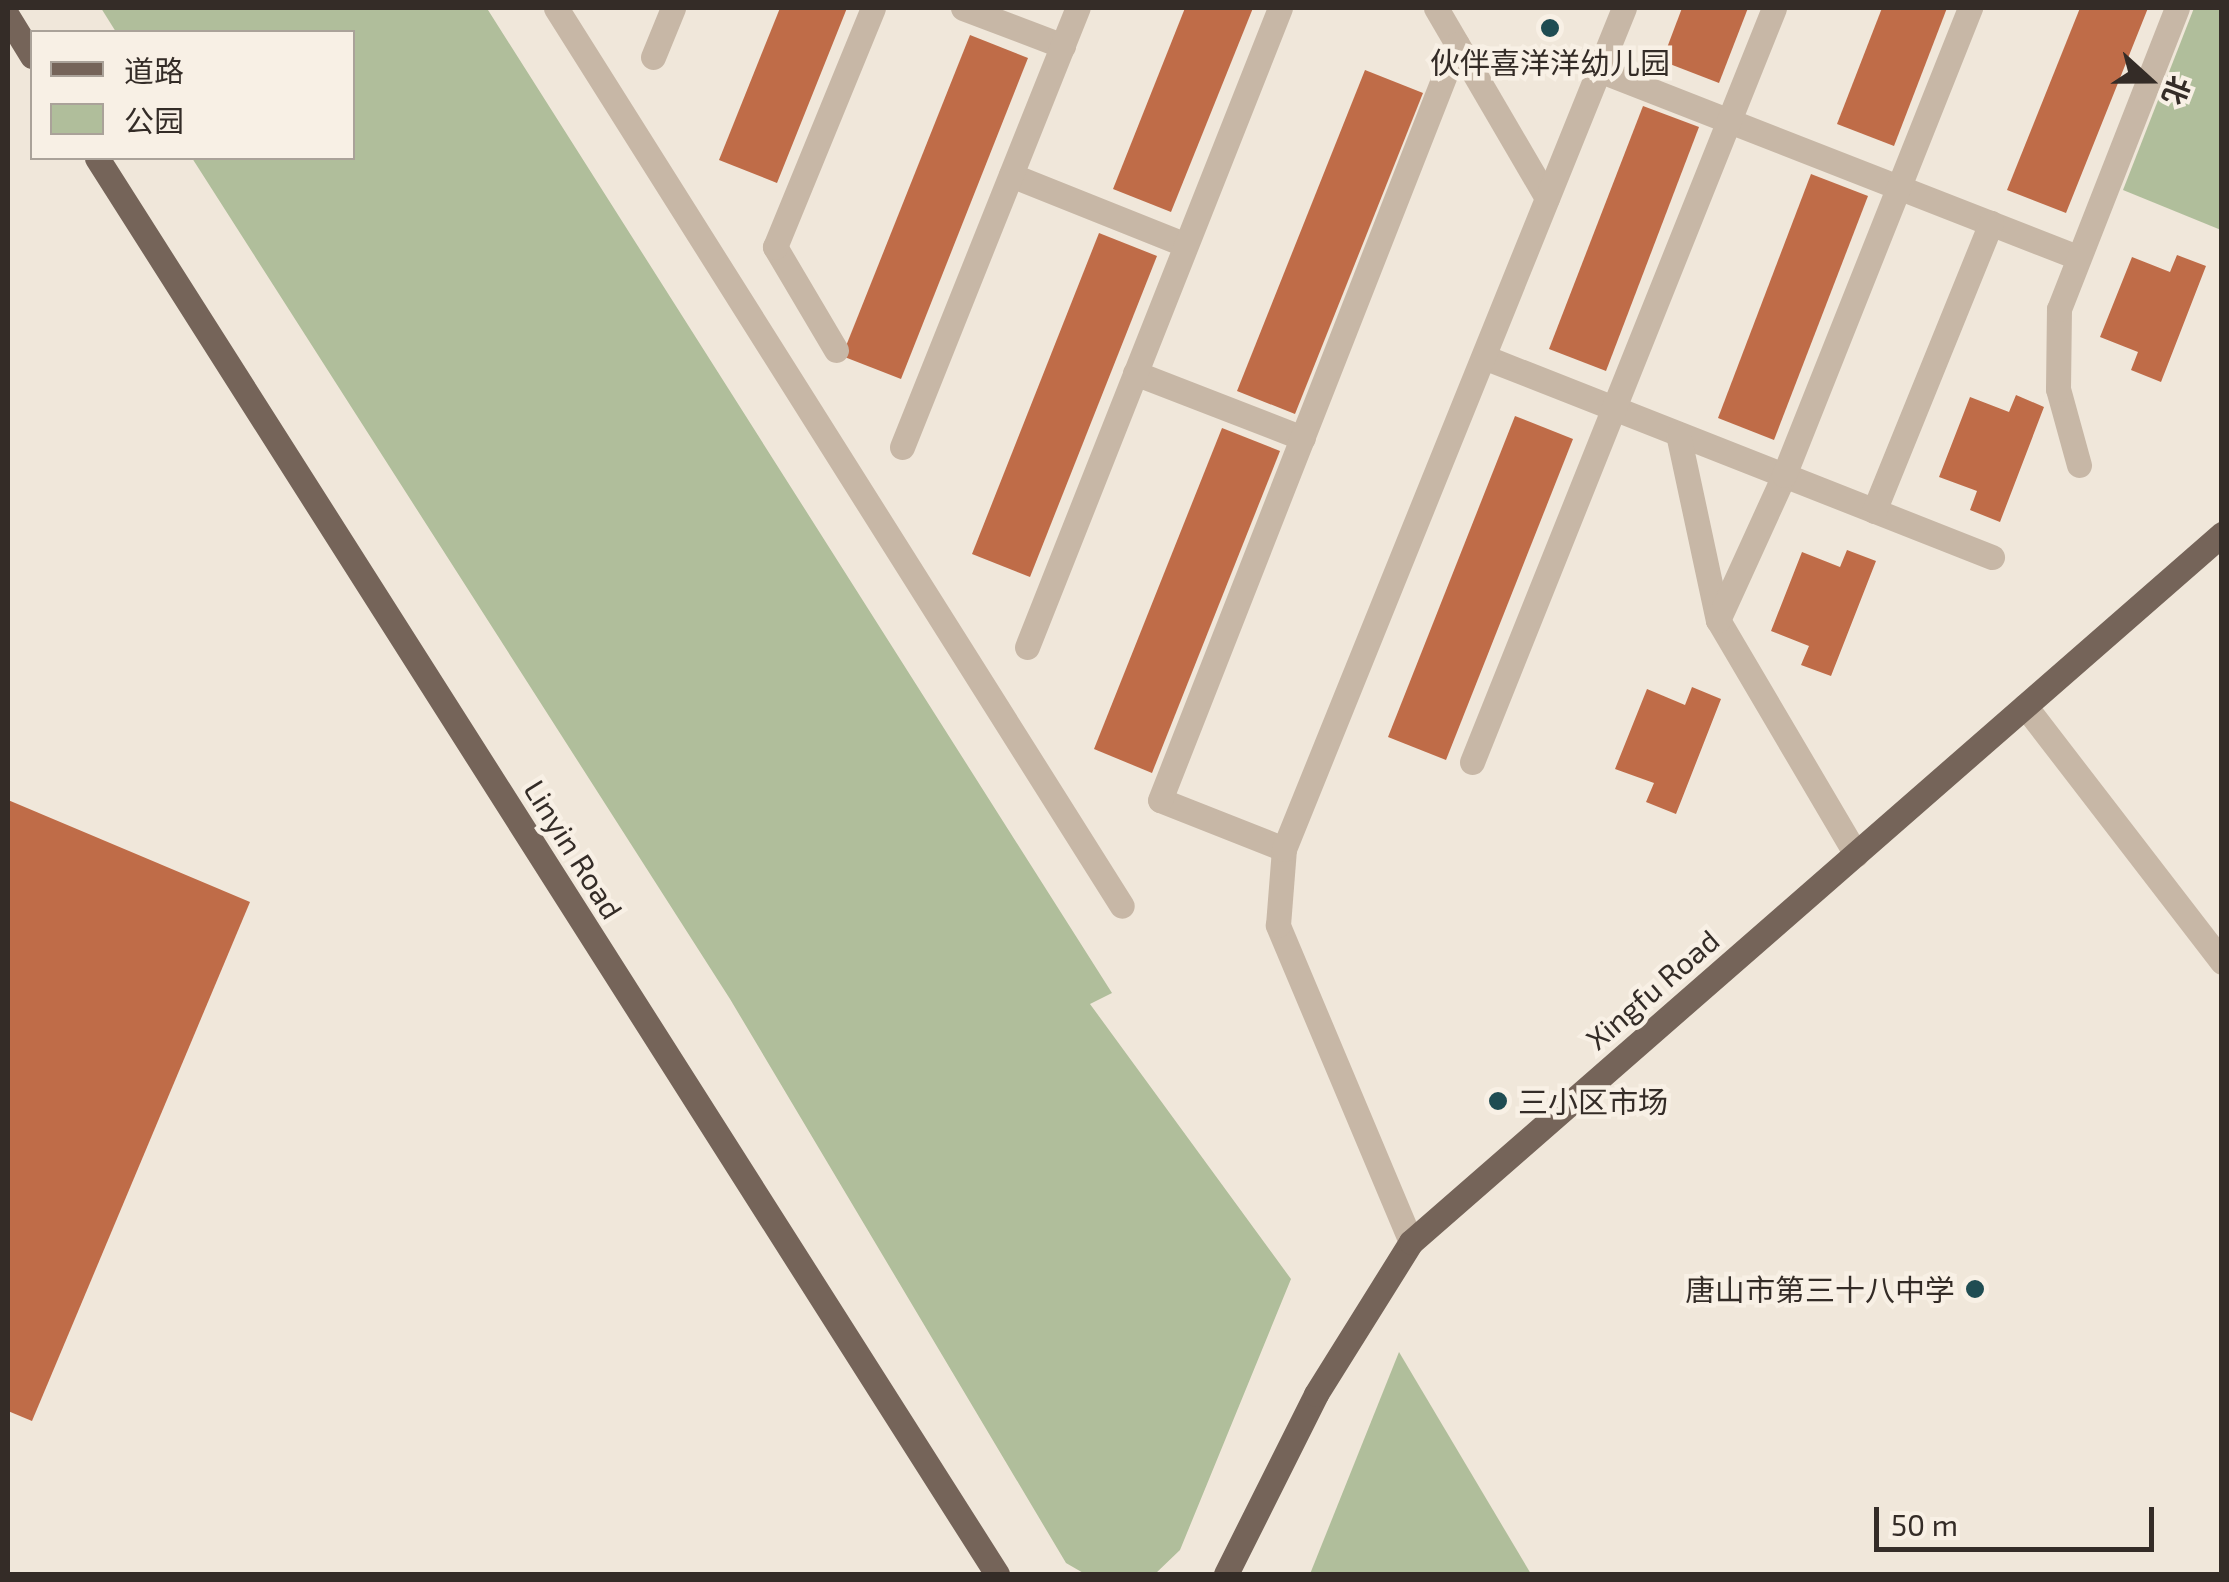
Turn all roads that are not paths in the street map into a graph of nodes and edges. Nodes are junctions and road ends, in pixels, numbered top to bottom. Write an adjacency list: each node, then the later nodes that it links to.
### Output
1 (556, 8): 44 (street)
2 (673, 8): 16 (street)
3 (873, 8): 26 (street)
4 (963, 8): 14 (street)
5 (1078, 8): 14 (street)
6 (1280, 8): 24 (street)
7 (1436, 8): 13 (street)
8 (1624, 8): 17 (street)
9 (1774, 8): 18 (street)
10 (1970, 8): 21 (street)
11 (2177, 8): 25 (street)
12 (8, 16): 15 (main road)
13 (1457, 44): 22 (street); 31 (street)
14 (1062, 46): 20 (street)
15 (30, 53)
16 (653, 57)
17 (1599, 70): 18 (street); 22 (street)
18 (1729, 121): 21 (street); 29 (street)
19 (98, 160): 47 (main road, Linyin Road)
20 (1010, 176): 24 (street); 32 (street)
21 (1900, 188): 23 (street); 34 (street)
22 (1547, 198): 27 (street)
23 (1991, 223): 25 (street); 35 (street)
24 (1186, 244): 28 (street)
25 (2077, 257): 33 (street)
26 (836, 350)
27 (1484, 357): 29 (street); 42 (street)
28 (1135, 373): 31 (street); 39 (street)
29 (1614, 408): 30 (street); 41 (street)
30 (1678, 434): 34 (street); 38 (street)
31 (1303, 438): 42 (street)
32 (902, 447)
33 (2078, 465)
34 (1784, 475): 35 (street); 38 (street)
35 (1874, 511): 37 (street)
36 (2222, 534): 40 (main road, Xingfu Road)
37 (1992, 558)
38 (1718, 620): 43 (street)
39 (1027, 647)
40 (2025, 706): 43 (main road, Xingfu Road); 45 (street)
41 (1472, 762)
42 (1284, 849): 46 (street)
43 (1856, 854): 46 (main road, Xingfu Road)
44 (1122, 906)
45 (2222, 962)
46 (1411, 1242): 48 (main road, Xingfu Road)
47 (997, 1574)
48 (1226, 1574)

